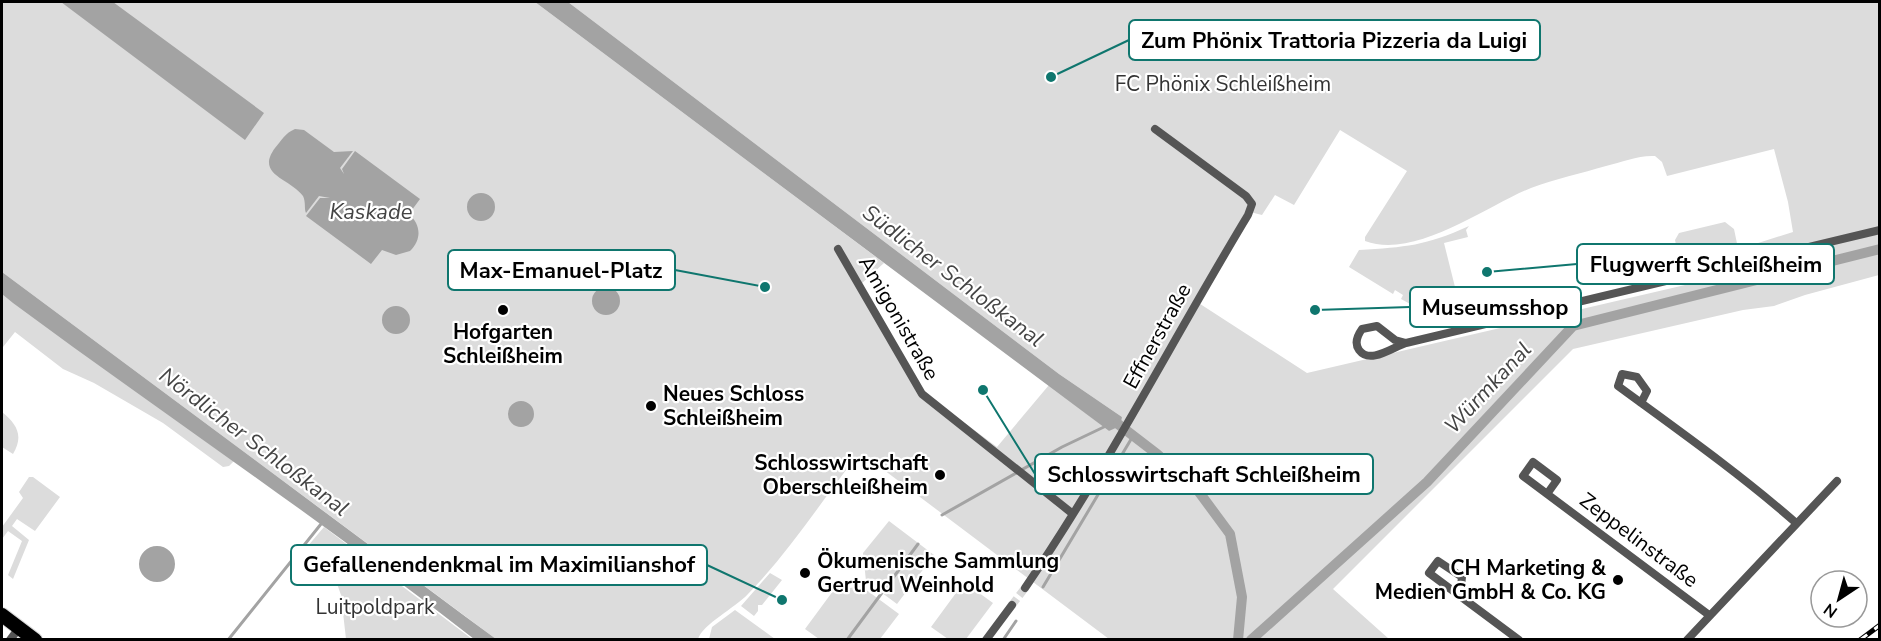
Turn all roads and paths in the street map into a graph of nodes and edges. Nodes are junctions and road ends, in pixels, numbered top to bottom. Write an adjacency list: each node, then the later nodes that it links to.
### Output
1 (1155, 129): 8 (street, Effnerstraße)
2 (1880, 230): 4 (street)
3 (838, 249): 8 (street, Amigonistraße)
4 (1406, 343): 4 (street)
5 (1641, 402): 9 (street)
6 (1837, 481): 9 (street)
7 (1547, 494): 14 (street, Zeppelinstraße)
8 (1073, 514): 10 (street, Effnerstraße)
9 (1795, 522): 14 (street)
10 (1025, 588)
11 (1460, 595): 19 (street)
12 (1012, 605): 18 (street)
13 (2, 615): 15 (main road)
14 (1709, 615): 20 (street)
15 (19, 628): 16 (street); 17 (main road)
16 (10, 639)
17 (35, 639)
18 (986, 639)
19 (1519, 639)
20 (1687, 639)

